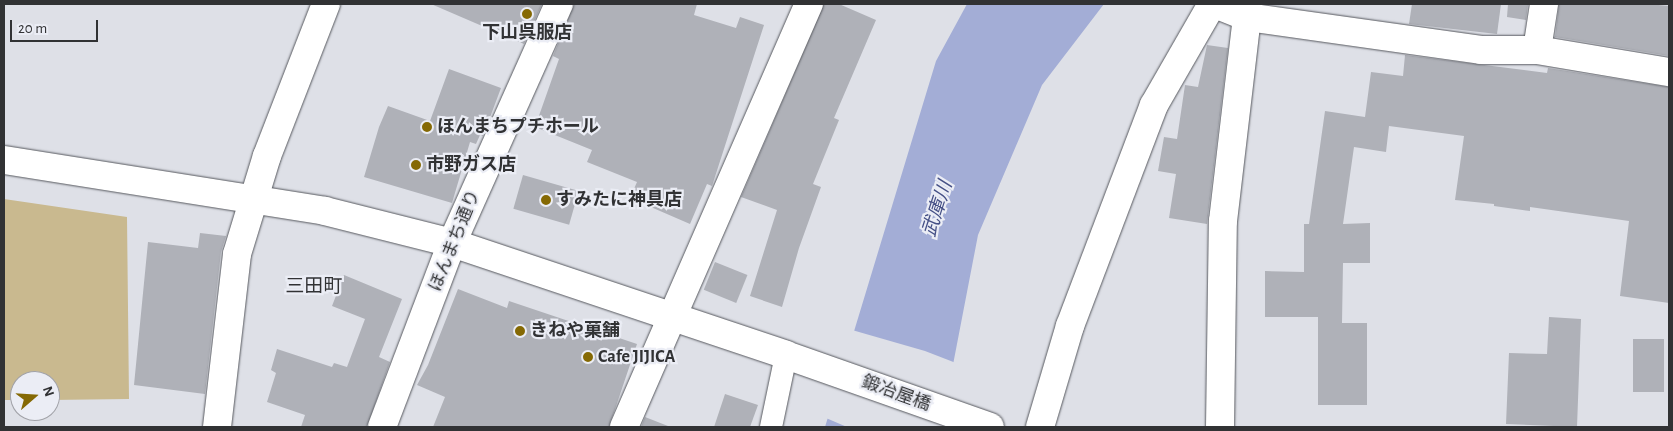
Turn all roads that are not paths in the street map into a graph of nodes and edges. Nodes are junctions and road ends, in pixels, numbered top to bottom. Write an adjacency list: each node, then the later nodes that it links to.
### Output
1 (326, 4): 10 (street)
2 (559, 4): 11 (street, ほんまち通り)
3 (809, 4): 12 (street)
4 (1214, 4): 6 (street); 19 (street)
5 (1544, 4): 7 (street)
6 (1247, 17): 7 (street); 20 (street)
7 (1537, 50): 8 (street)
8 (1669, 72)
9 (4, 160): 10 (street, 鍛冶屋橋)
10 (253, 198): 11 (street, 鍛冶屋橋); 14 (street)
11 (452, 243): 12 (street, 鍛冶屋橋); 15 (street, ほんまち通り)
12 (671, 316): 13 (street, 鍛冶屋橋); 16 (street)
13 (794, 358): 17 (street); 18 (street, 鍛冶屋橋)
14 (217, 427)
15 (382, 427)
16 (624, 427)
17 (771, 427)
18 (990, 427)
19 (1040, 427)
20 (1220, 427)

